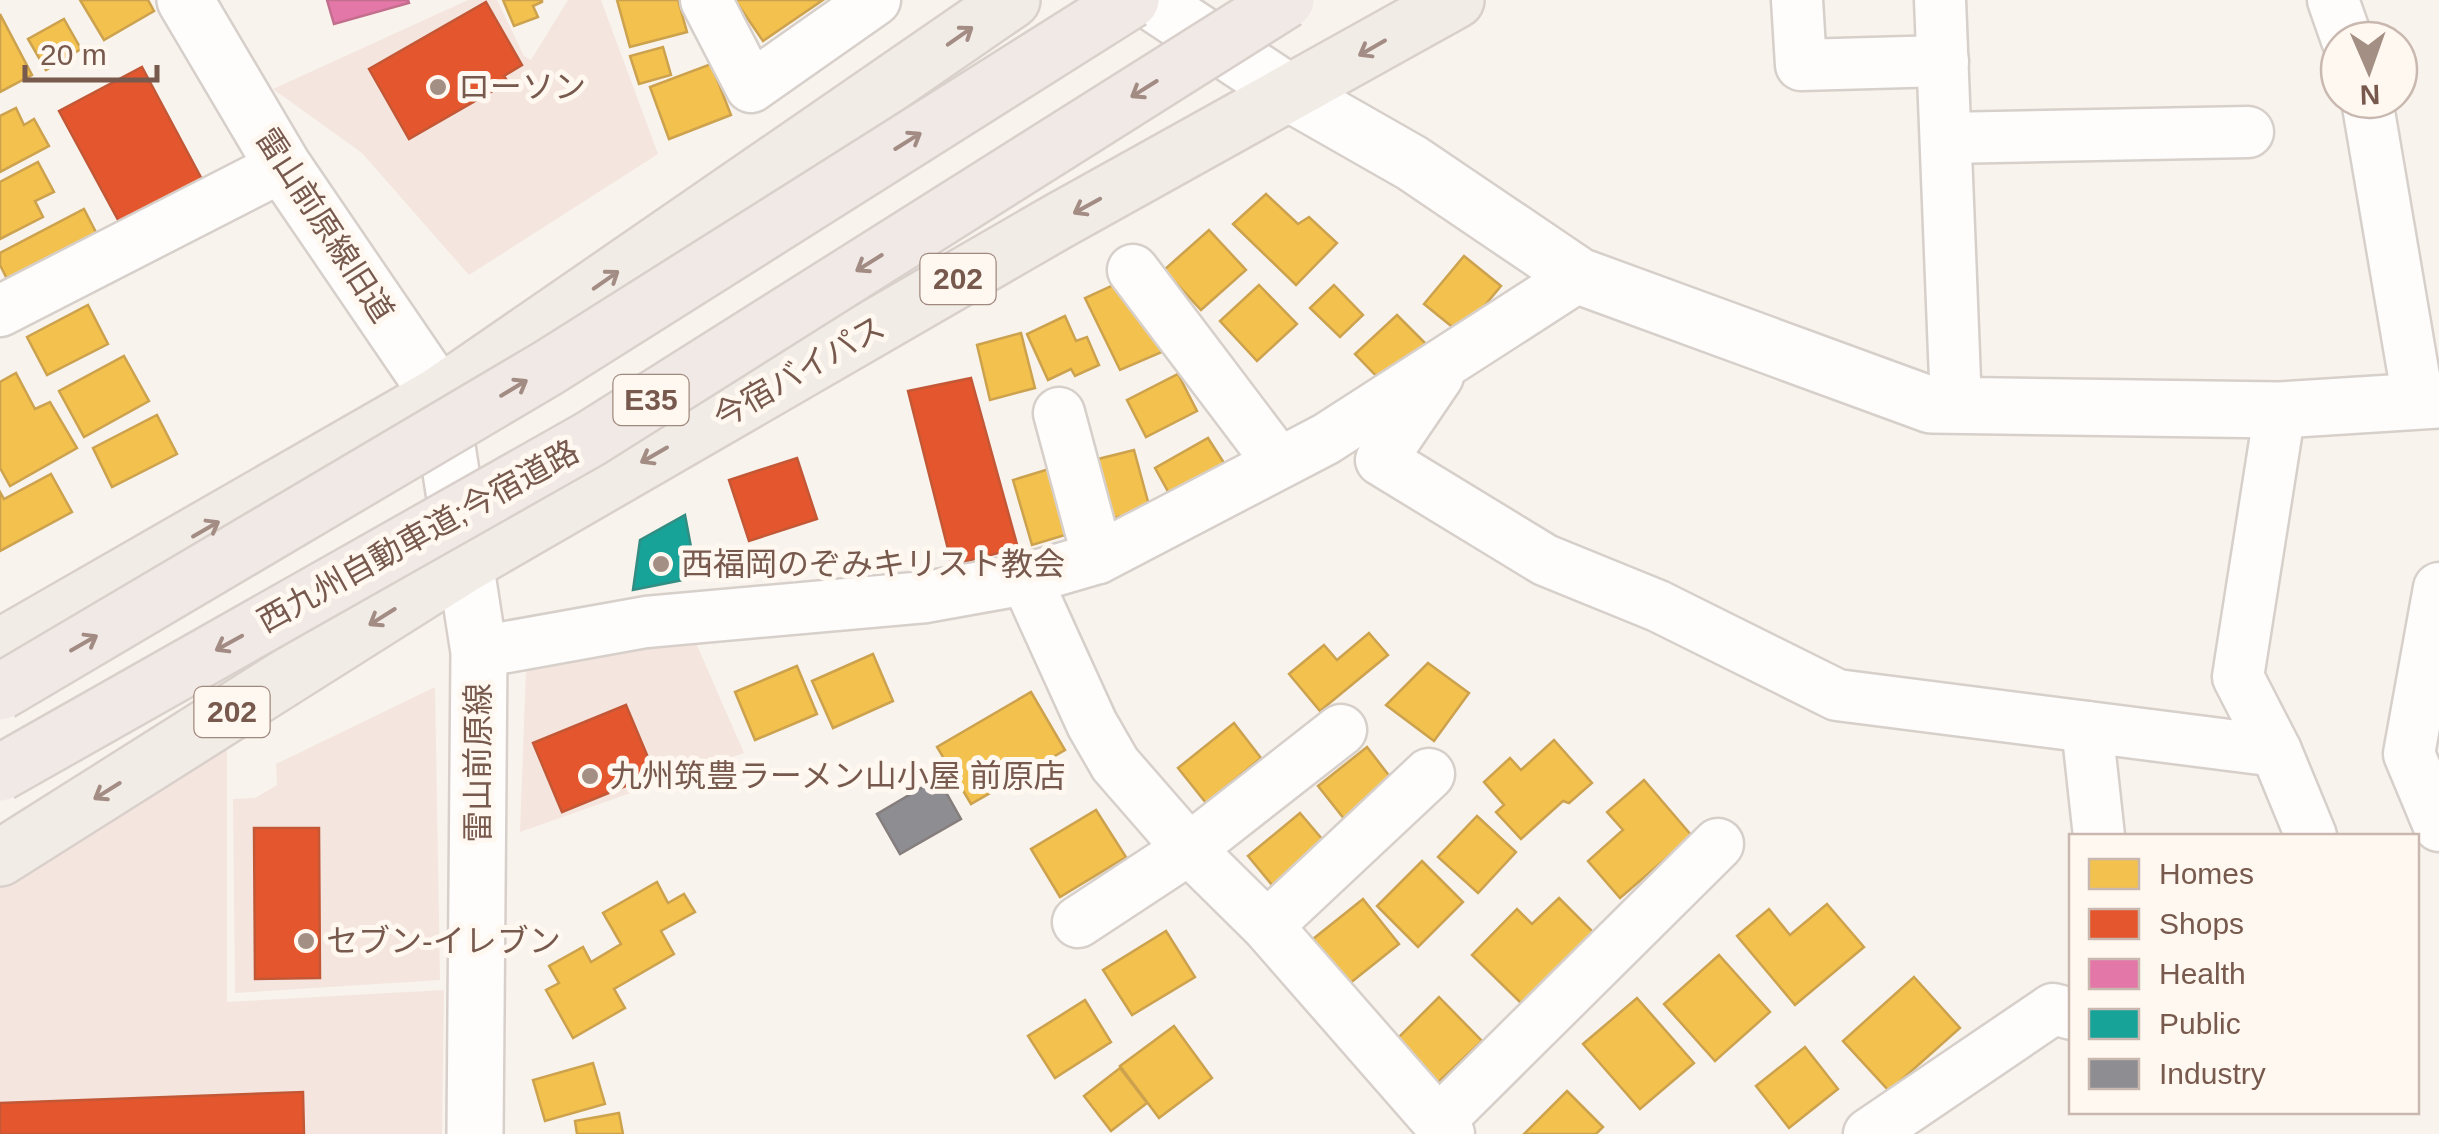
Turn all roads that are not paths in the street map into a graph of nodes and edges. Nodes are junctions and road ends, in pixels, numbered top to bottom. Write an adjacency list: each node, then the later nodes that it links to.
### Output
1 (185, 0): 16 (street, 雷山前原線旧道)
2 (706, 0): 3 (street)
3 (875, 0)
4 (1012, 0): 21 (highway, one-way to 4)
5 (1132, 0): 33 (highway, E35, one-way to 5, bridge)
6 (1149, 0): 12 (street)
7 (1286, 0): 37 (highway, 西九州自動車道;今宿道路 / E35, one-way to 37, bridge)
8 (1456, 0): 12 (highway, 今宿バイパス / 202, one-way to 12)
9 (1797, 0): 11 (street)
10 (1940, 0): 11 (street)
11 (1943, 62): 15 (street)
12 (1291, 94): 18 (street); 28 (highway, 今宿バイパス / 202, one-way to 28)
13 (2372, 120): 22 (street)
14 (2248, 132): 15 (street)
15 (1946, 138): 23 (street)
16 (284, 166): 19 (street); 21 (street, 雷山前原線旧道)
17 (1133, 270): 26 (street)
18 (1578, 276): 20 (street); 23 (street)
19 (0, 312)
20 (1449, 359): 26 (street); 34 (street)
21 (439, 395): 28 (street, 雷山前原線); 31 (highway, one-way to 21)
22 (2428, 400): 24 (street)
23 (1956, 405): 24 (street)
24 (2280, 410): 36 (street)
25 (1059, 412): 27 (street)
26 (1279, 463): 27 (street)
27 (1098, 558): 29 (street)
28 (464, 565): 32 (street, 雷山前原線); 44 (highway, 今宿バイパス / 202, one-way to 44)
29 (1026, 579): 32 (street); 43 (street)
30 (2439, 588): 39 (street)
31 (0, 647)
32 (480, 652): 49 (street, 雷山前原線)
33 (0, 692)
34 (2087, 727): 36 (street); 40 (street)
35 (1341, 730): 43 (street)
36 (2276, 752): 41 (street)
37 (0, 773)
38 (1429, 774): 46 (street)
39 (2439, 826)
40 (2099, 834)
41 (2310, 834)
42 (1718, 844): 48 (street)
43 (1189, 849): 45 (street); 46 (street)
44 (0, 858)
45 (1078, 922)
46 (1267, 926): 48 (street)
47 (2069, 1013): 50 (street)
48 (1444, 1128)
49 (475, 1134)
50 (1870, 1134)

